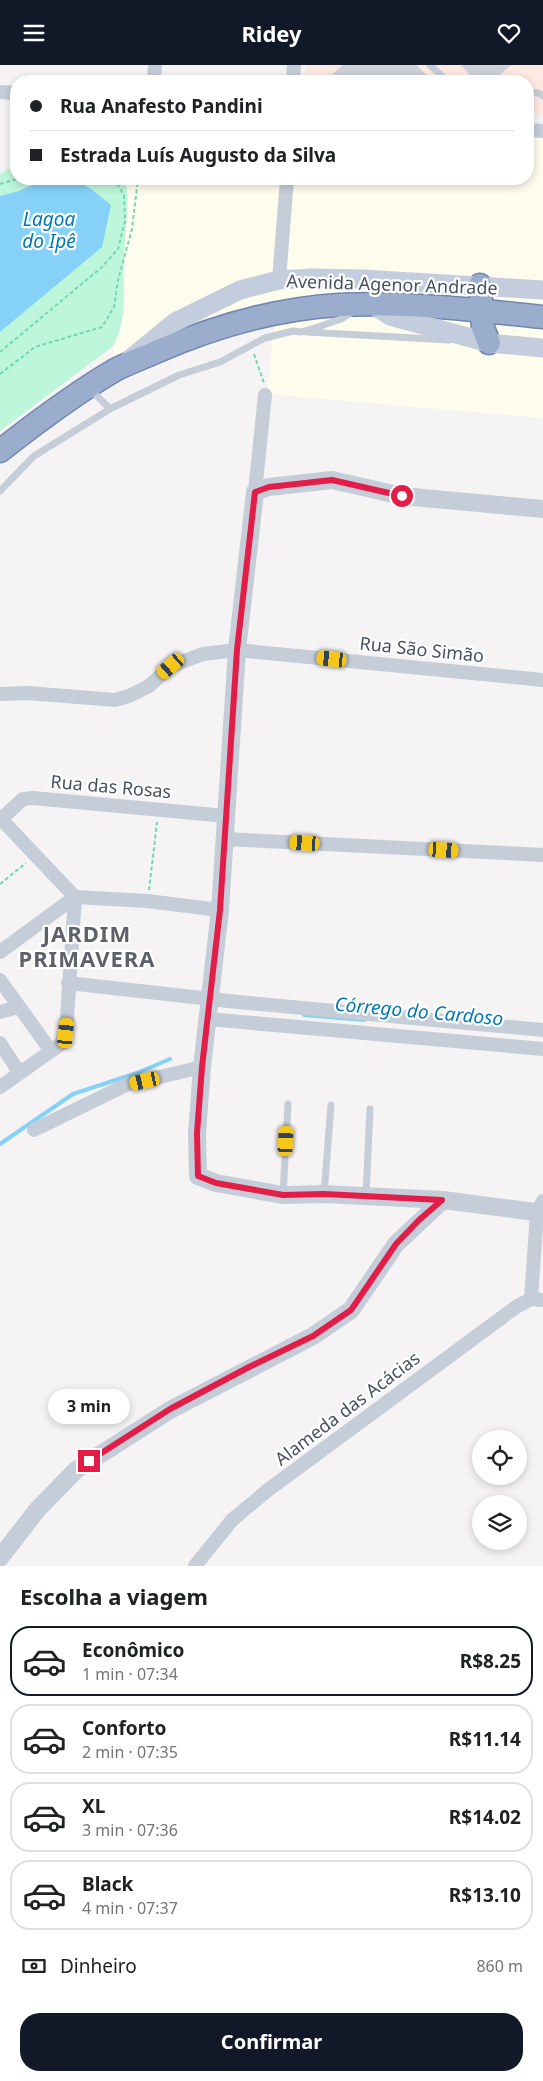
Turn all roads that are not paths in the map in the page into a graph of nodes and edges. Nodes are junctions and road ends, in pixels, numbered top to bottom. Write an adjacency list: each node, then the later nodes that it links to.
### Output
1 (430, 65): 2 (lane)
2 (441, 75)
3 (286, 185): 4 (street)
4 (279, 280): 5 (main road, Avenida Agenor Andrade); 13 (main road, Avenida Agenor Andrade)
5 (480, 285): 6 (main road, Avenida Agenor Andrade); 8 (highway)
6 (543, 290)
7 (368, 305): 8 (highway); 10 (lane); 11 (main road, Avenida Agenor Andrade); 13 (highway)
8 (482, 311): 9 (highway); 11 (highway)
9 (543, 317)
10 (301, 332): 11 (lane); 16 (lane)
11 (489, 343): 12 (main road, Avenida Agenor Andrade)
12 (543, 348)
13 (117, 369): 14 (highway)
14 (87, 387): 16 (lane); 17 (highway)
15 (264, 395): 19 (street)
16 (110, 409): 18 (lane)
17 (0, 451)
18 (0, 491)
19 (255, 492): 21 (street); 23 (street)
20 (543, 504): 21 (street)
21 (508, 506): 22 (street)
22 (543, 509)
23 (237, 650): 24 (street, Rua São Simão); 25 (street, Rua São Simão); 26 (street)
24 (543, 680)
25 (0, 693)
26 (226, 816): 27 (street, Rua das Rosas); 28 (street)
27 (1, 819): 30 (street)
28 (225, 839): 29 (street); 31 (street)
29 (543, 855)
30 (74, 897): 31 (street); 32 (street); 34 (street)
31 (220, 910): 35 (street)
32 (0, 952)
33 (0, 981): 36 (street)
34 (68, 983): 35 (street); 42 (street)
35 (210, 999): 38 (street); 39 (street)
36 (18, 1007): 37 (street); 42 (street)
37 (0, 1012)
38 (208, 1019): 41 (street); 43 (street)
39 (543, 1030)
40 (0, 1043): 44 (street)
41 (543, 1049)
42 (51, 1051): 44 (street)
43 (202, 1067): 49 (street); 51 (street)
44 (19, 1072): 45 (street)
45 (0, 1087)
46 (288, 1104): 51 (lane)
47 (331, 1105): 50 (lane)
48 (370, 1109): 52 (lane)
49 (34, 1129)
50 (324, 1194): 51 (street); 52 (street)
51 (283, 1195)
52 (366, 1196): 53 (street)
53 (442, 1200): 54 (street); 56 (street)
54 (541, 1209): 55 (street)
55 (539, 1299): 57 (street, Alameda das Acácias)
56 (0, 1558)
57 (195, 1566)

